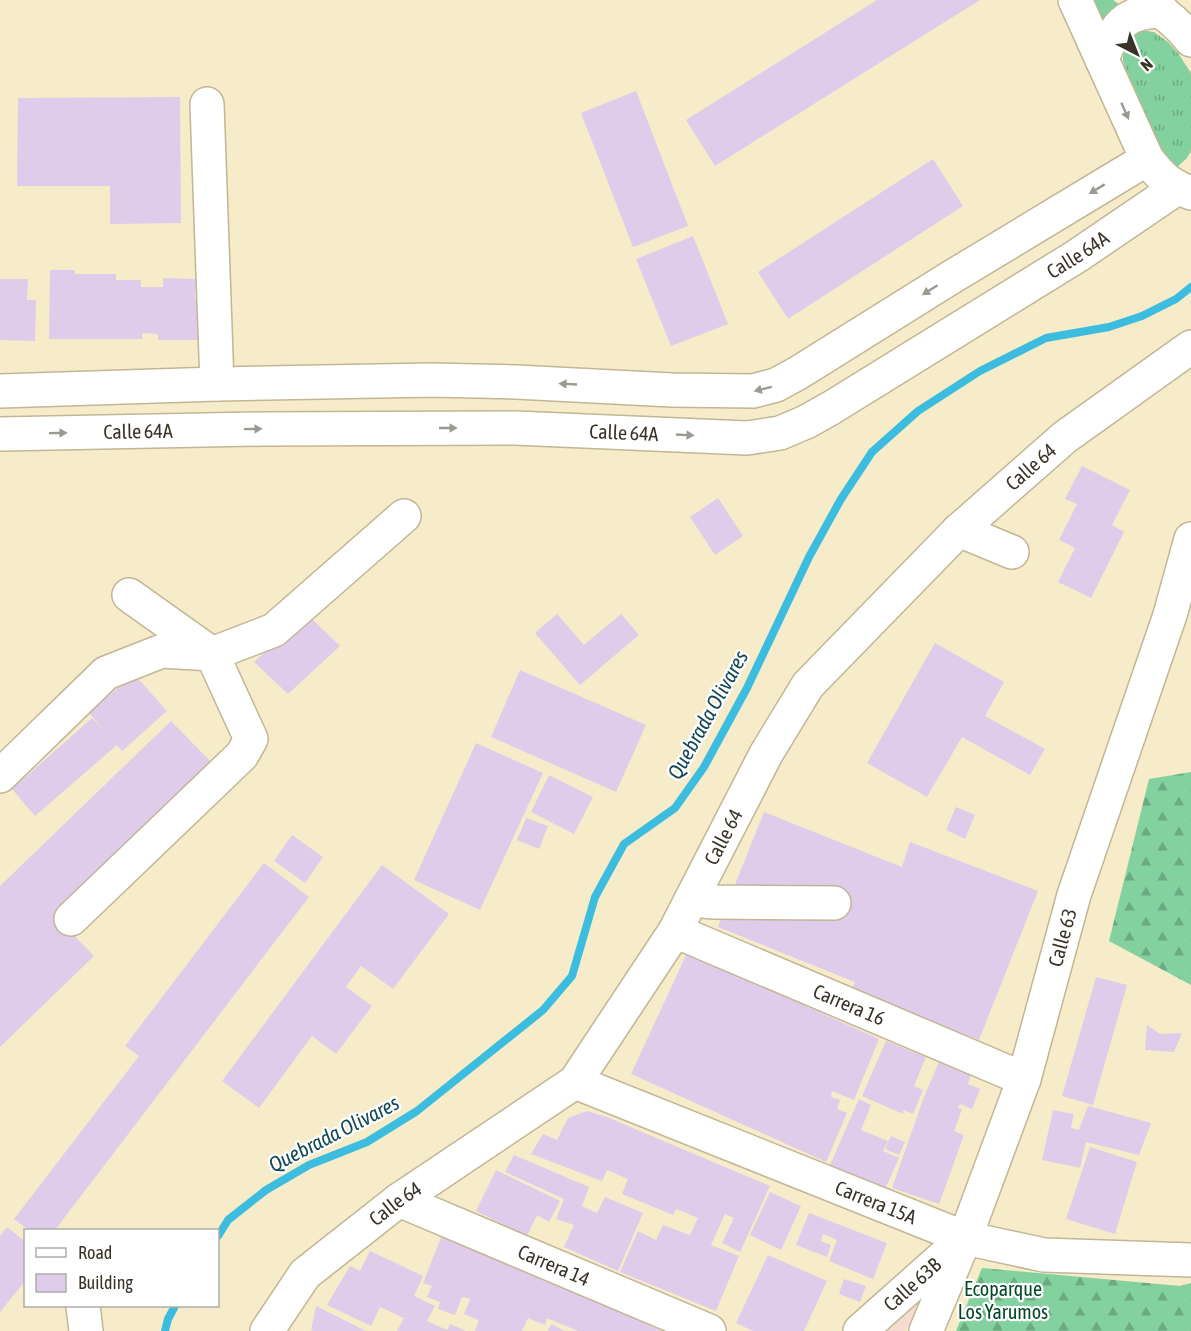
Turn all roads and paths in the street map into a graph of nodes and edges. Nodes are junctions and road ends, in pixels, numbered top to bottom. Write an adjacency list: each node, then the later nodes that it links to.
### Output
1 (1076, 0): 4 (street)
2 (1153, 5): 3 (street); 4 (street)
3 (1191, 40)
4 (1102, 60): 6 (street, one-way to 6)
5 (207, 104): 9 (street)
6 (1147, 159): 7 (street); 9 (street, one-way to 9)
7 (1186, 184): 11 (street, Calle 64A, one-way to 7)
8 (1191, 347): 13 (street, Calle 64)
9 (217, 384): 10 (street)
10 (0, 391)
11 (0, 434)
12 (404, 516): 17 (street)
13 (958, 531): 15 (street); 19 (street, Calle 64)
14 (1191, 540): 23 (street, Calle 63)
15 (1012, 552)
16 (129, 595): 17 (street)
17 (212, 654): 18 (street); 21 (street)
18 (0, 776)
19 (691, 900): 20 (street); 22 (street, Calle 64)
20 (834, 903)
21 (71, 919)
22 (675, 931): 23 (street, Carrera 16); 24 (street, Calle 64)
23 (1024, 1079): 26 (street, Calle 63)
24 (575, 1082): 25 (street, Calle 64); 26 (street, Carrera 15A)
25 (399, 1200): 30 (street, Calle 64); 31 (street, Carrera 14)
26 (965, 1238): 27 (street, Carrera 15A); 32 (street, Calle 63B); 33 (street, Calle 63)
27 (1191, 1260)
28 (83, 1307): 29 (street)
29 (86, 1331)
30 (267, 1331)
31 (709, 1331)
32 (860, 1331)
33 (926, 1331)

